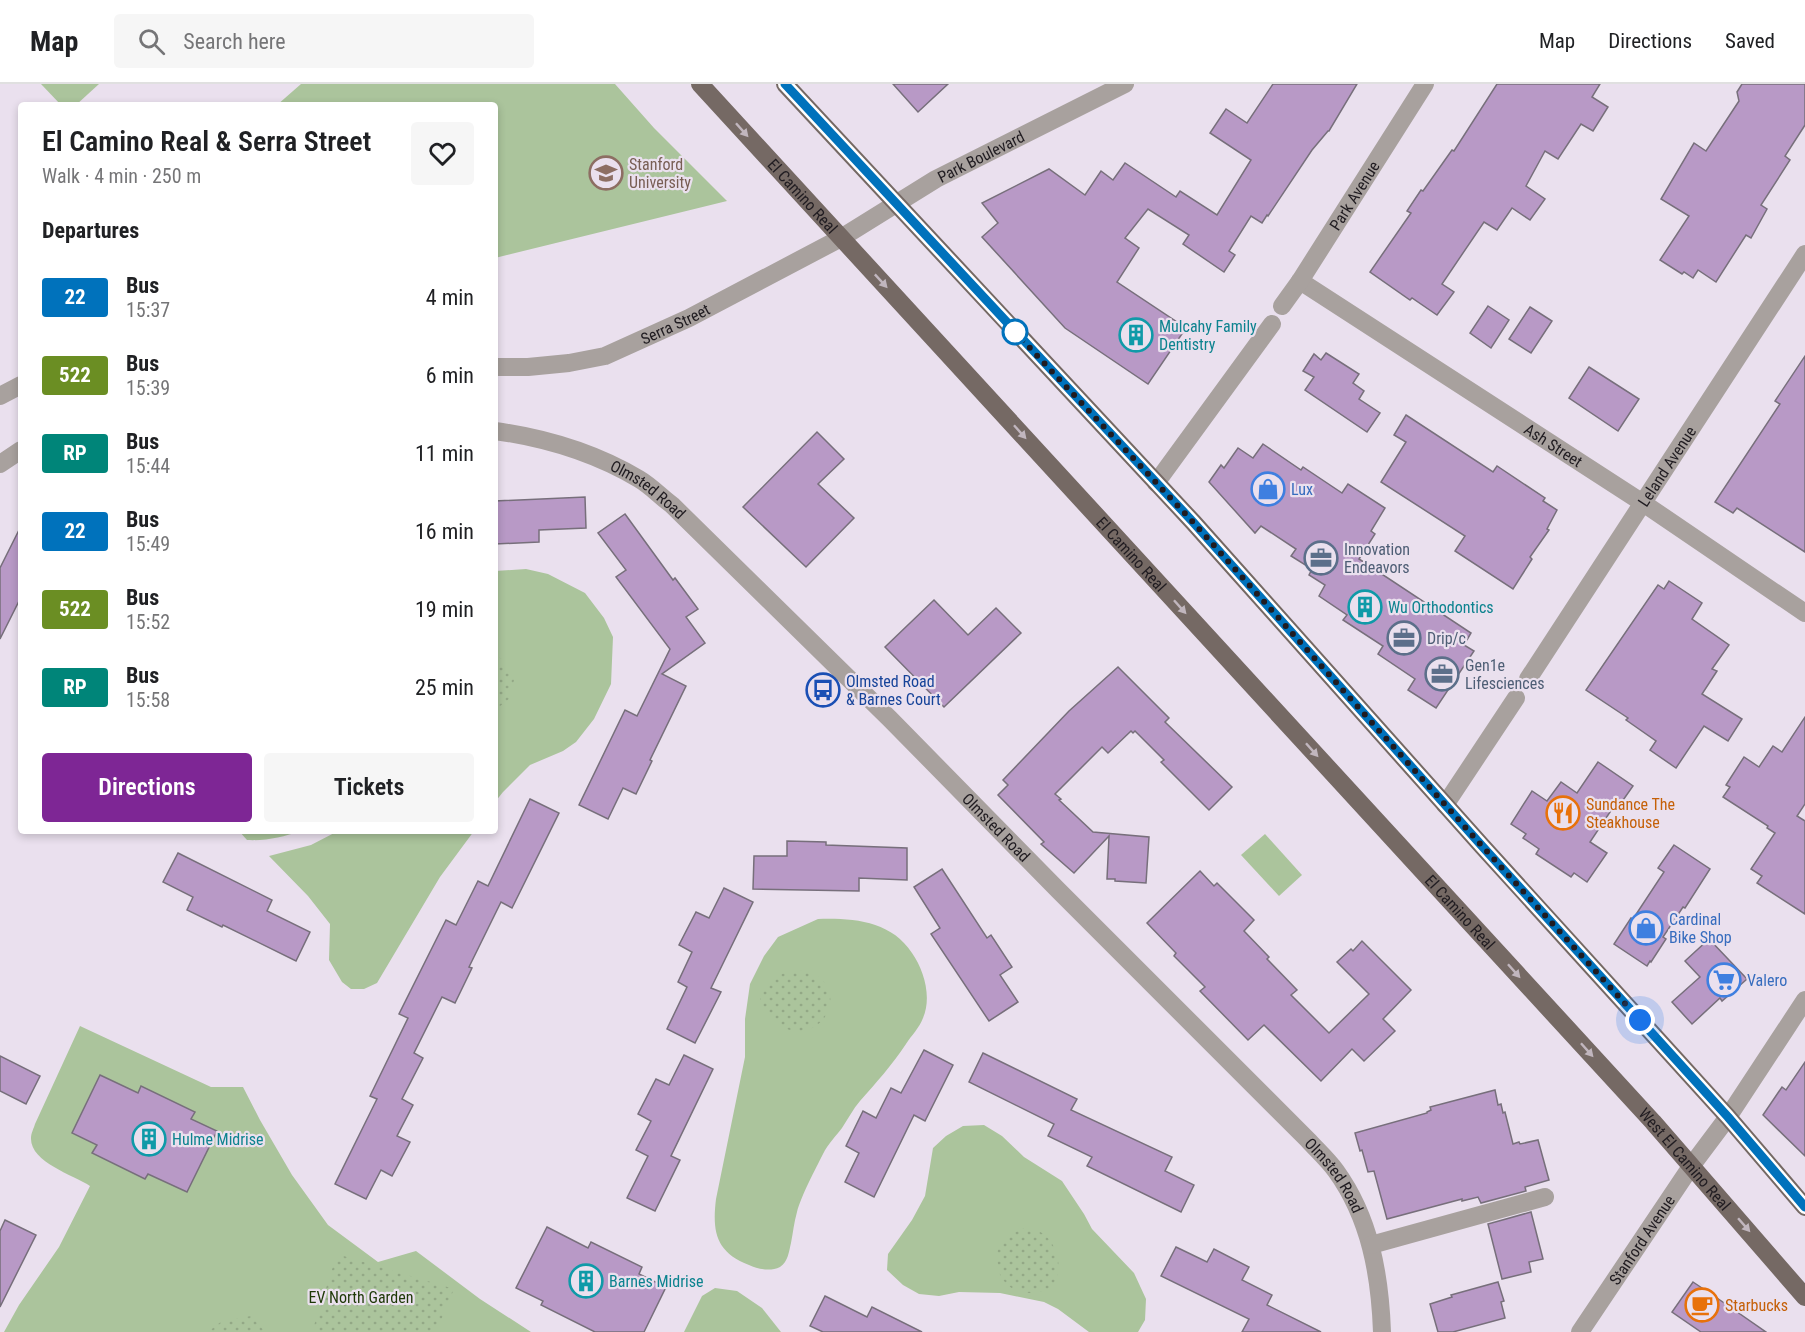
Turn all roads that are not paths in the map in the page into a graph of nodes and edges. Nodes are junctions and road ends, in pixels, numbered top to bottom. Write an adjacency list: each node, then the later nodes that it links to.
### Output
1 (700, 84): 6 (main road, El Camino Real, one-way to 6)
2 (785, 84): 5 (main road)
3 (1125, 84): 5 (street, Park Boulevard)
4 (1425, 84): 8 (street, Park Avenue)
5 (896, 204): 6 (street, Park Boulevard); 17 (main road)
6 (841, 238): 11 (street, Serra Street); 24 (main road, El Camino Real, one-way to 24)
7 (1805, 254): 18 (street, Leland Avenue)
8 (1300, 281): 9 (street, Park Avenue); 18 (street, Ash Street)
9 (1282, 306)
10 (1272, 324): 17 (street)
11 (498, 367)
12 (18, 387): 13 (street)
13 (0, 396)
14 (498, 431): 29 (street, Olmsted Road)
15 (18, 452): 16 (street)
16 (0, 464)
17 (1156, 483): 22 (main road)
18 (1643, 503): 19 (street, Ash Street); 20 (street, Leland Avenue)
19 (1805, 613)
20 (1528, 679)
21 (1516, 698): 22 (street)
22 (1446, 805): 25 (main road)
23 (1805, 1000): 25 (street, Stanford Avenue)
24 (1563, 1024): 26 (main road, West El Camino Real, one-way to 26)
25 (1728, 1117): 26 (street, Stanford Avenue); 28 (main road)
26 (1692, 1165): 30 (main road, West El Camino Real, one-way to 30); 32 (street, Stanford Avenue)
27 (1545, 1197): 29 (street)
28 (1805, 1207)
29 (1371, 1245): 31 (street, Olmsted Road)
30 (1805, 1297)
31 (1382, 1332)
32 (1580, 1332)

